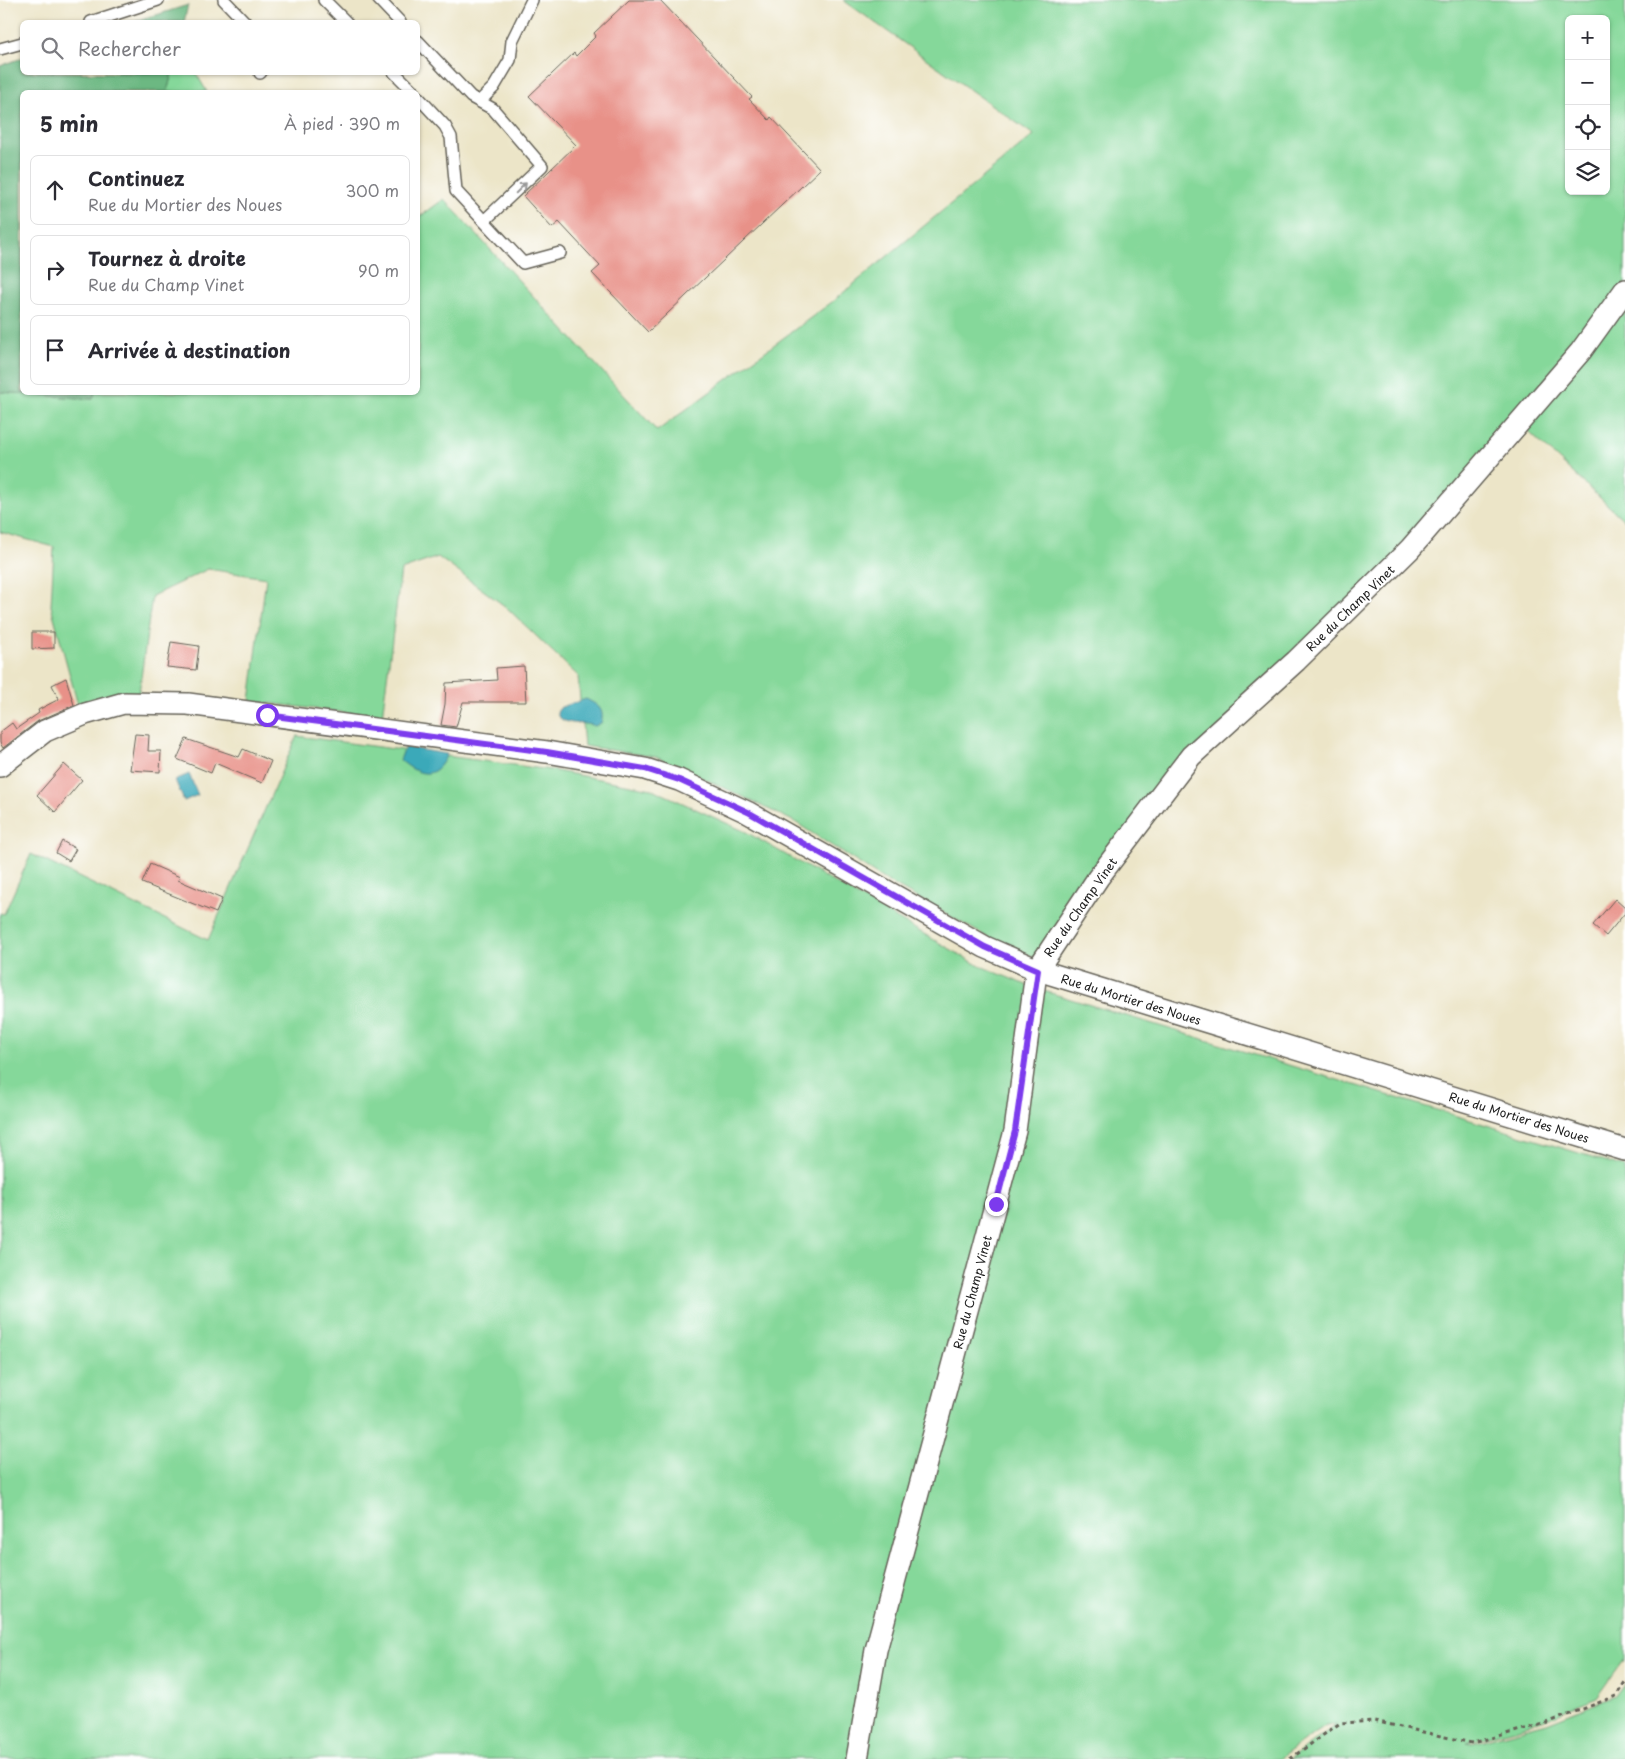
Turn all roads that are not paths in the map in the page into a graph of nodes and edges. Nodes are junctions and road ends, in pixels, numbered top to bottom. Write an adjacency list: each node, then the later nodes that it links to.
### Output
1 (158, 0): 6 (lane)
2 (224, 0): 7 (lane)
3 (324, 0): 8 (lane)
4 (379, 0): 9 (lane)
5 (532, 0): 16 (lane)
6 (97, 20)
7 (243, 20)
8 (344, 20)
9 (398, 20)
10 (420, 43): 16 (lane)
11 (20, 44): 12 (lane)
12 (0, 49)
13 (397, 75): 14 (lane)
14 (412, 90)
15 (420, 99): 17 (lane)
16 (480, 101): 17 (lane, one-way to 16)
17 (484, 221): 18 (lane)
18 (560, 253)
19 (1625, 290): 21 (street, Rue du Champ Vinet)
20 (0, 766): 21 (street, Rue du Mortier des Noues)
21 (1038, 970): 22 (street, Rue du Mortier des Noues); 23 (street, Rue du Champ Vinet)
22 (1625, 1150)
23 (857, 1759)

